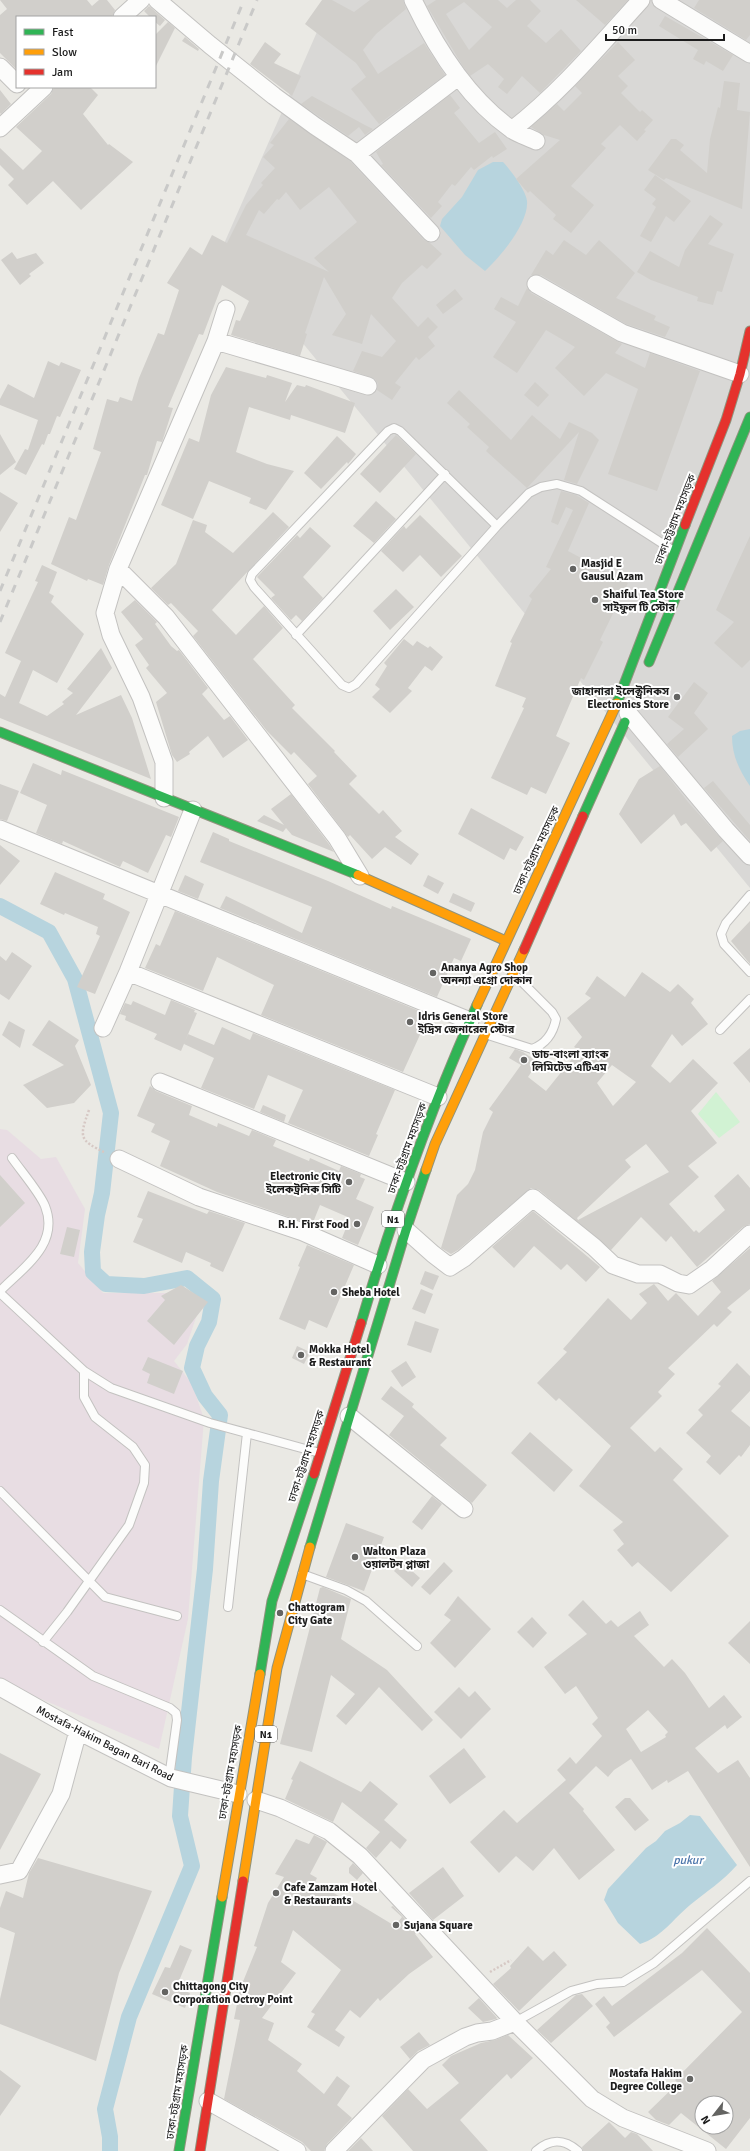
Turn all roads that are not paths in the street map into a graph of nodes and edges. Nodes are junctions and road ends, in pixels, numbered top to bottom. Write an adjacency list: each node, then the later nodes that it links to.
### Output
1 (141, 0): 6 (street)
2 (157, 0): 15 (street)
3 (412, 0): 9 (street)
4 (641, 0): 13 (street)
5 (661, 0): 7 (street)
6 (123, 16)
7 (750, 54)
8 (0, 67): 10 (street)
9 (458, 77): 13 (street); 15 (street)
10 (16, 83)
11 (32, 91): 12 (street)
12 (0, 128)
13 (512, 130): 14 (street)
14 (536, 141)
15 (357, 154): 16 (street)
16 (431, 232)
17 (536, 284): 21 (street)
18 (226, 309): 20 (street)
19 (750, 331): 21 (main road, ঢাকা-চট্টগ্রাম মহাসড়ক / N1)
20 (216, 341): 22 (street); 27 (street)
21 (740, 374): 26 (main road, ঢাকা-চট্টগ্রাম মহাসড়ক / N1)
22 (368, 386)
23 (750, 417): 29 (main road)
24 (445, 474): 25 (lane); 28 (lane); 28 (lane)
25 (497, 526): 26 (lane); 28 (lane)
26 (675, 552): 39 (main road, ঢাকা-চট্টগ্রাম মহাসড়ক / N1)
27 (118, 569): 32 (street); 36 (street)
28 (296, 635)
29 (646, 670)
30 (630, 710): 35 (street); 42 (main road, N1)
31 (0, 732): 32 (main road)
32 (164, 798): 33 (main road)
33 (193, 810): 36 (main road); 37 (street)
34 (0, 829): 37 (street)
35 (750, 856)
36 (360, 876): 39 (main road)
37 (160, 893): 40 (street); 44 (street)
38 (750, 895): 41 (lane)
39 (506, 941): 44 (main road, ঢাকা-চট্টগ্রাম মহাসড়ক / N1)
40 (128, 972): 45 (street); 49 (street)
41 (750, 972)
42 (513, 973): 47 (main road, N1); 47 (lane)
43 (750, 999): 46 (lane)
44 (470, 1022): 49 (main road, ঢাকা-চট্টগ্রাম মহাসড়ক / N1)
45 (103, 1028)
46 (720, 1030)
47 (486, 1035): 53 (main road, N1)
48 (160, 1082): 52 (street)
49 (438, 1097): 52 (main road, ঢাকা-চট্টগ্রাম মহাসড়ক / N1)
50 (12, 1158): 56 (lane)
51 (119, 1159): 55 (street)
52 (406, 1182): 55 (main road, ঢাকা-চট্টগ্রাম মহাসড়ক / N1)
53 (406, 1230): 54 (street); 58 (main road, N1)
54 (750, 1234)
55 (378, 1265): 60 (main road, ঢাকা-চট্টগ্রাম মহাসড়ক / N1)
56 (0, 1292): 57 (lane)
57 (84, 1371): 59 (lane); 66 (lane)
58 (349, 1416): 61 (main road, N1); 64 (street)
59 (247, 1433): 62 (lane); 67 (lane)
60 (326, 1434): 61 (main road); 62 (main road, ঢাকা-চট্টগ্রাম মহাসড়ক / N1)
61 (342, 1440): 65 (main road, N1)
62 (320, 1452): 75 (main road, ঢাকা-চট্টগ্রাম মহাসড়ক / N1)
63 (0, 1491): 66 (lane)
64 (464, 1509)
65 (302, 1574): 71 (lane); 76 (main road, N1)
66 (88, 1582): 69 (lane); 70 (lane)
67 (228, 1607)
68 (0, 1610): 70 (lane)
69 (177, 1616)
70 (43, 1642): 74 (lane)
71 (417, 1646)
72 (0, 1687): 73 (street, Mostafa-Hakim Bagan Bari Road)
73 (78, 1731): 74 (street, Mostafa-Hakim Bagan Bari Road); 77 (street)
74 (170, 1778): 75 (street, Mostafa-Hakim Bagan Bari Road)
75 (238, 1794): 82 (main road, ঢাকা-চট্টগ্রাম মহাসড়ক / N1)
76 (256, 1800): 79 (street); 80 (main road, N1)
77 (0, 1875)
78 (750, 1880): 79 (lane)
79 (515, 2022): 81 (street); 85 (street)
80 (208, 2101): 83 (main road, N1); 84 (street)
81 (695, 2149)
82 (179, 2151)
83 (200, 2151)
84 (297, 2151)
85 (334, 2151)
86 (536, 2151): 87 (lane)
87 (578, 2151)

